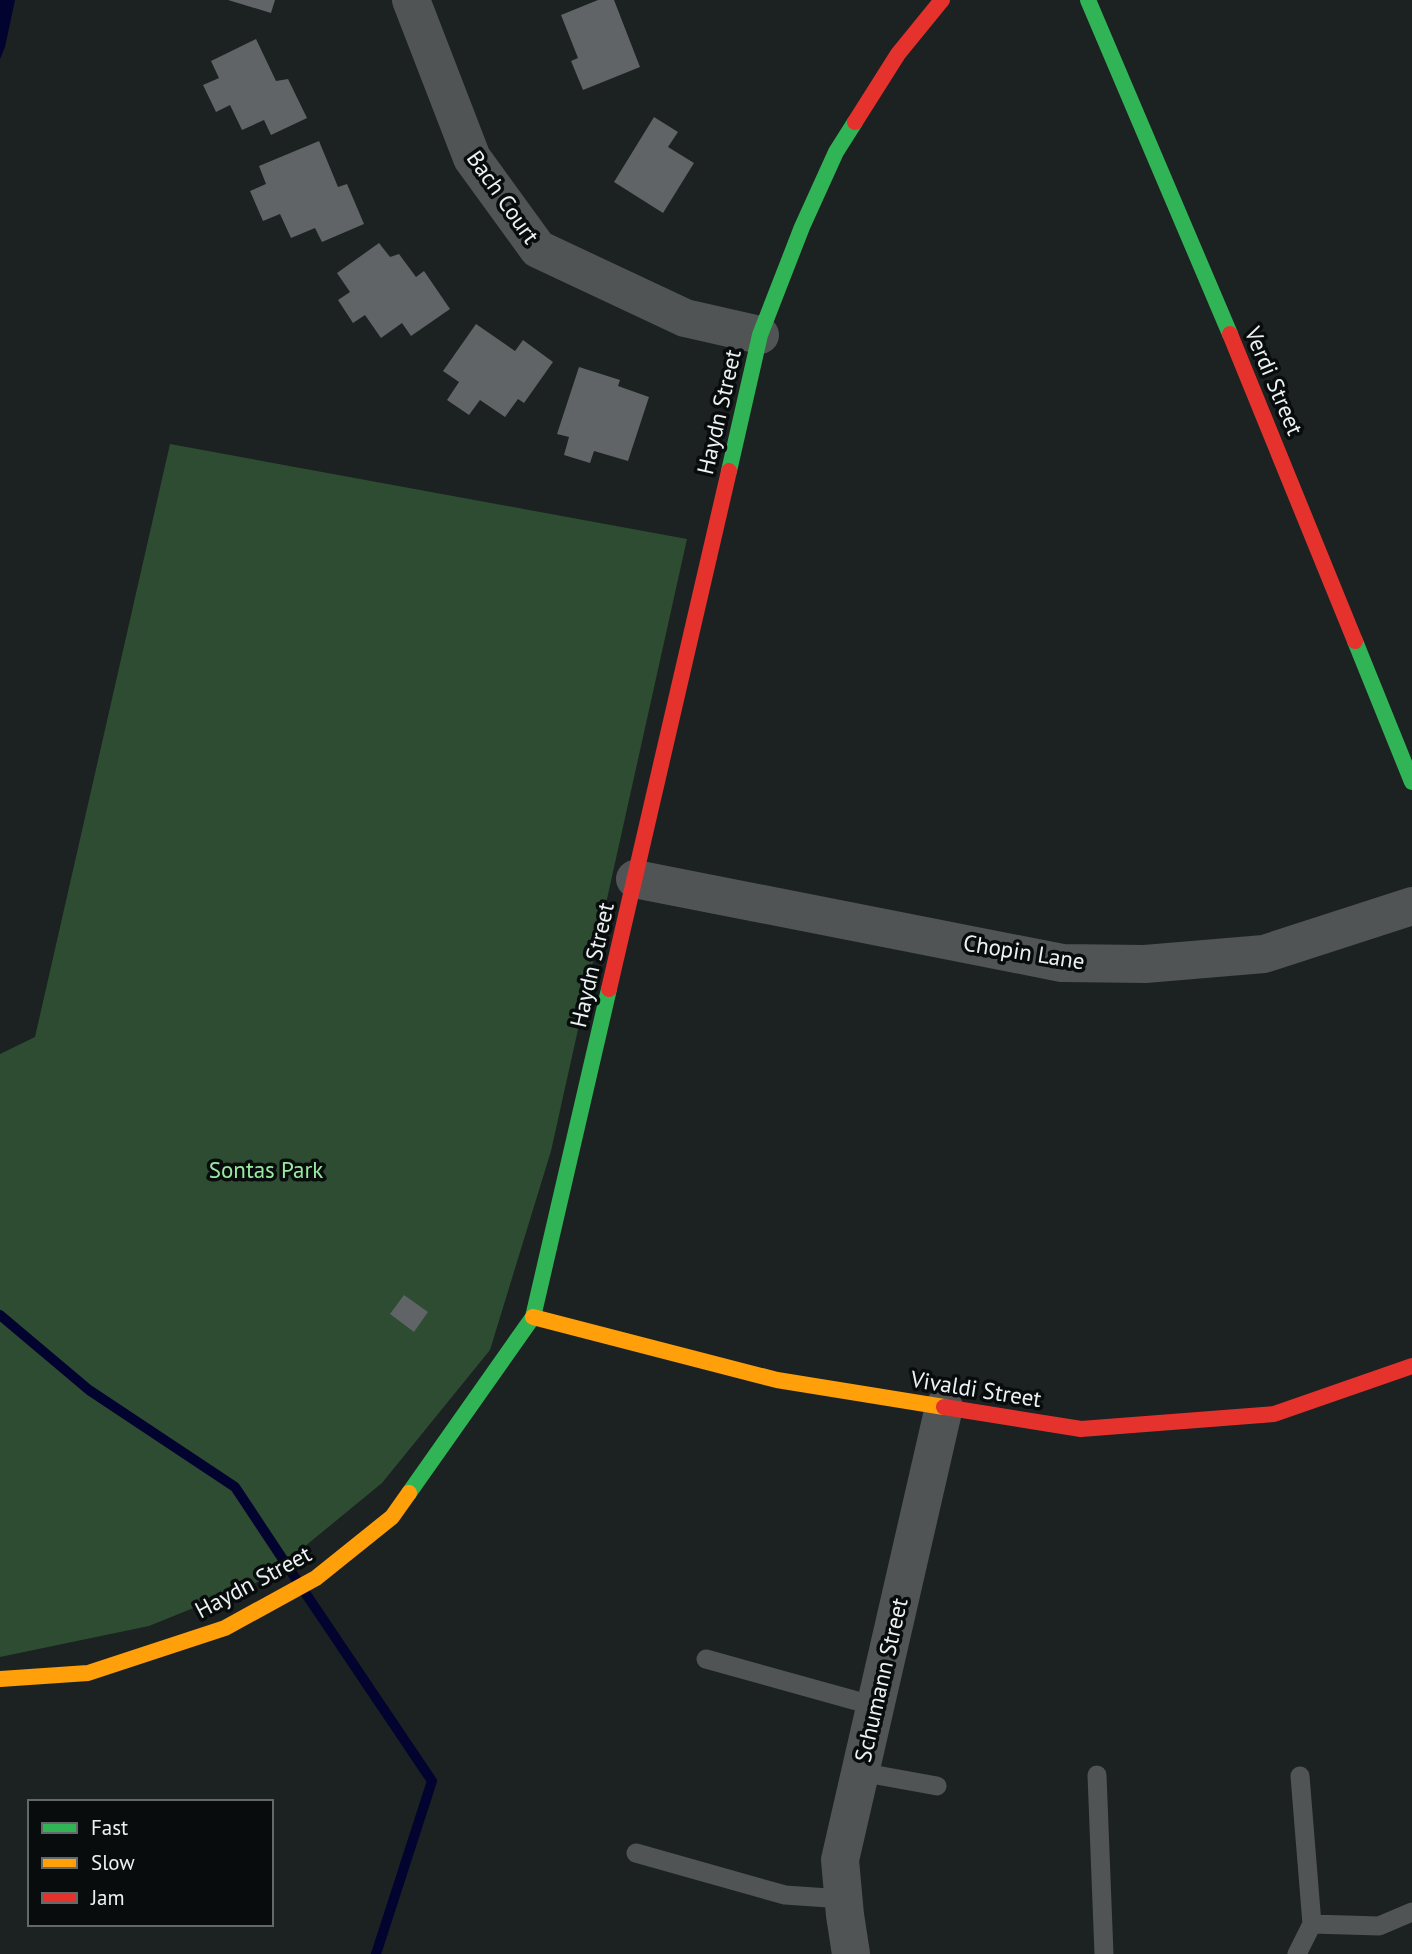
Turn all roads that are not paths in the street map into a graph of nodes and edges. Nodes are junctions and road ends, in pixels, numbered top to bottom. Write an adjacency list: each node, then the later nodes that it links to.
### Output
1 (411, 0): 4 (street, Bach Court)
2 (942, 0): 4 (street, Haydn Street)
3 (1088, 0): 5 (street, Verdi Street)
4 (760, 335): 6 (street, Haydn Street)
5 (1412, 782)
6 (635, 879): 7 (street, Chopin Lane); 8 (street, Haydn Street)
7 (1412, 906)
8 (533, 1317): 10 (street, Vivaldi Street); 12 (street, Haydn Street)
9 (1412, 1366): 10 (street, Vivaldi Street)
10 (944, 1407): 13 (street, Schumann Street)
11 (706, 1659): 13 (lane)
12 (0, 1679)
13 (875, 1706): 14 (street, Schumann Street)
14 (860, 1772): 17 (lane); 19 (street, Schumann Street)
15 (1097, 1775): 23 (lane)
16 (1300, 1776): 21 (lane)
17 (937, 1786)
18 (636, 1853): 19 (lane)
19 (843, 1899): 22 (street, Schumann Street)
20 (1412, 1913): 21 (lane)
21 (1312, 1924): 24 (lane)
22 (851, 1954)
23 (1104, 1954)
24 (1297, 1954)

